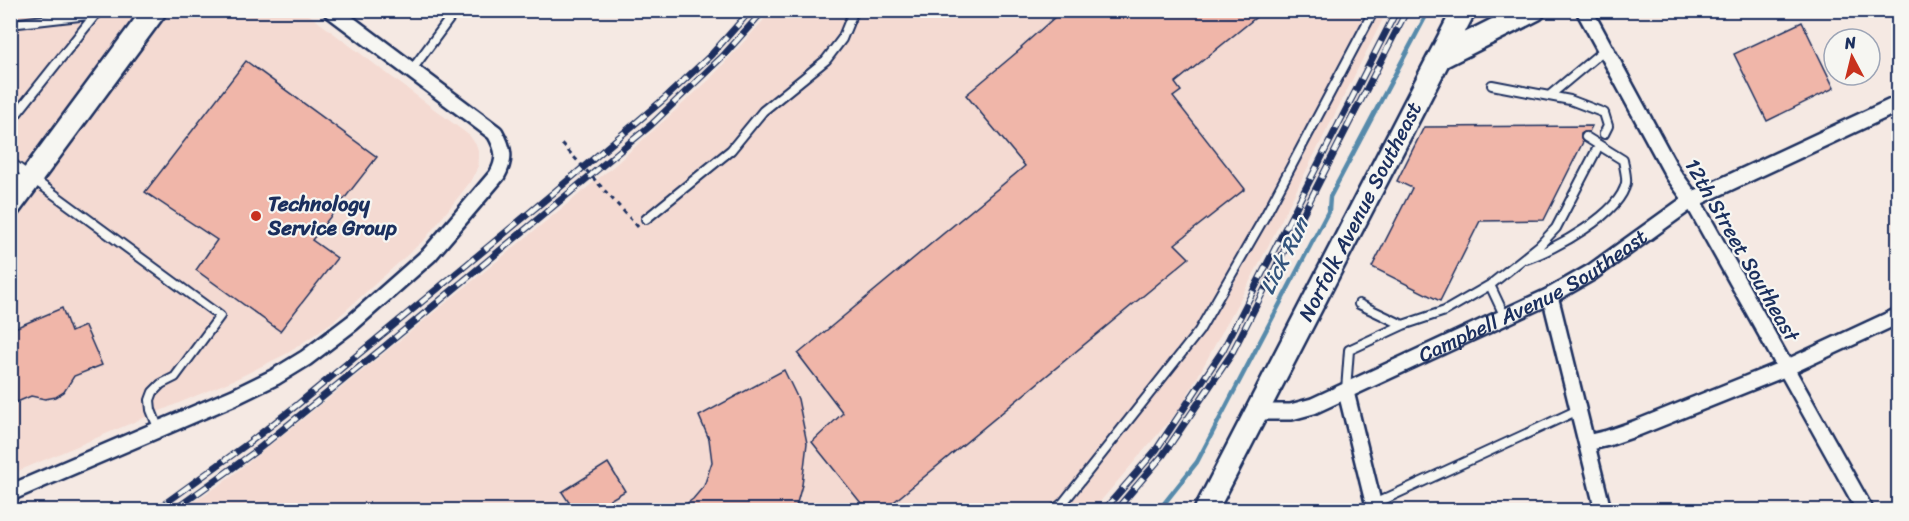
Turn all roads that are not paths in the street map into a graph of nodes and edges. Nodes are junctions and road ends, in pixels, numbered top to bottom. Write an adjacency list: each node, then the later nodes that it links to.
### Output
1 (155, 10): 22 (street)
2 (331, 10): 13 (street)
3 (456, 10): 13 (lane)
4 (854, 10): 25 (lane)
5 (1374, 10): 41 (lane)
6 (1464, 10): 12 (street, Norfolk Avenue Southeast)
7 (1534, 10): 12 (street)
8 (1584, 10): 11 (street, 12th Street Southeast)
9 (98, 12): 10 (lane); 17 (lane)
10 (10, 24)
11 (1604, 50): 15 (lane); 23 (street, 12th Street Southeast)
12 (1441, 57): 36 (street, Norfolk Avenue Southeast)
13 (411, 71): 37 (street)
14 (1492, 85): 15 (lane)
15 (1549, 96): 18 (lane)
16 (1899, 104): 23 (street, Campbell Avenue Southeast)
17 (10, 122)
18 (1604, 134)
19 (1586, 137): 26 (lane)
20 (1596, 151): 26 (lane)
21 (10, 162): 22 (lane)
22 (32, 178): 24 (street); 37 (lane)
23 (1692, 200): 28 (street, Campbell Avenue Southeast); 33 (street, 12th Street Southeast)
24 (10, 206)
25 (646, 219)
26 (1519, 262): 27 (lane)
27 (1490, 285): 31 (lane); 32 (lane)
28 (1550, 296): 31 (street, Campbell Avenue Southeast); 35 (street)
29 (1359, 304): 32 (lane)
30 (1899, 316): 33 (street)
31 (1504, 317): 34 (street, Campbell Avenue Southeast)
32 (1403, 325): 34 (lane)
33 (1786, 368): 38 (street); 44 (street, 12th Street Southeast)
34 (1346, 392): 36 (street, Campbell Avenue Southeast); 40 (street)
35 (1578, 410): 38 (street); 40 (lane)
36 (1256, 412): 42 (street)
37 (159, 430): 39 (street)
38 (1587, 442): 43 (street)
39 (10, 493)
40 (1375, 507)
41 (1054, 510)
42 (1206, 510)
43 (1603, 510)
44 (1865, 510)

